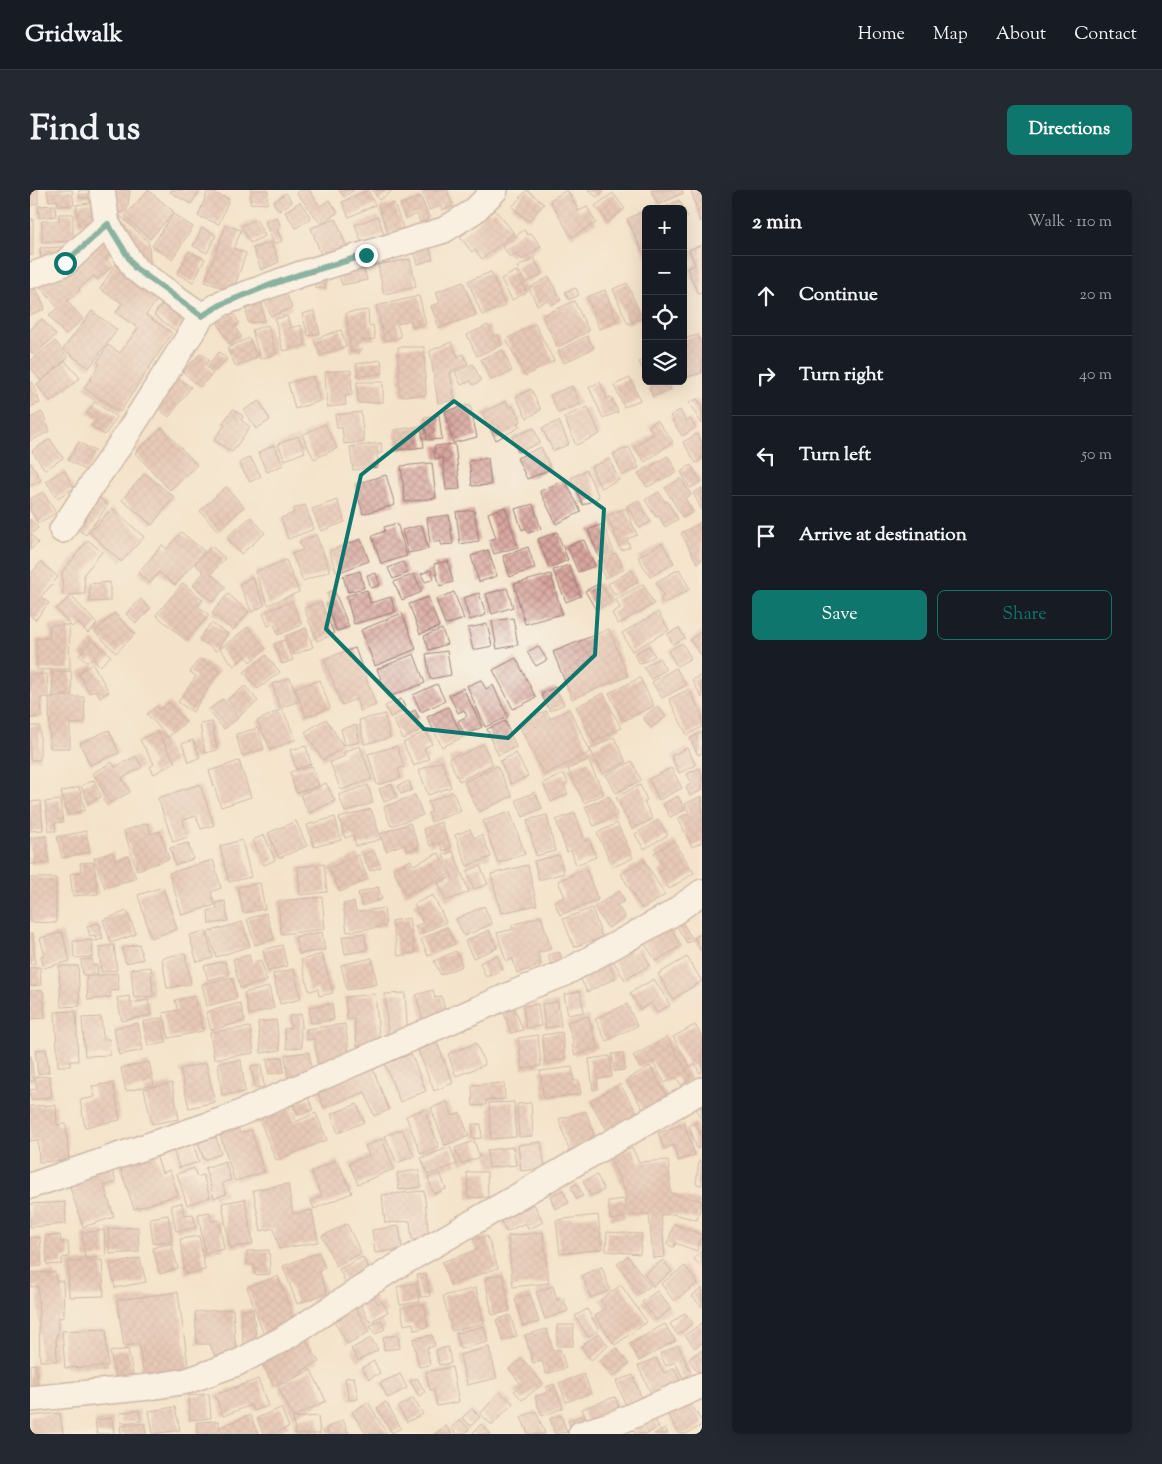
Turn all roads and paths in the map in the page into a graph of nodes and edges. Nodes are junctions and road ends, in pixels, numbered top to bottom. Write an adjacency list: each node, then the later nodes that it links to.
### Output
1 (102, 190): 3 (street)
2 (496, 190): 5 (street)
3 (108, 224): 4 (street); 5 (street)
4 (30, 276)
5 (202, 316): 6 (street)
6 (62, 530)
7 (702, 892): 9 (street)
8 (702, 1090): 11 (street)
9 (30, 1186)
10 (702, 1386): 12 (street)
11 (30, 1399)
12 (581, 1434)

